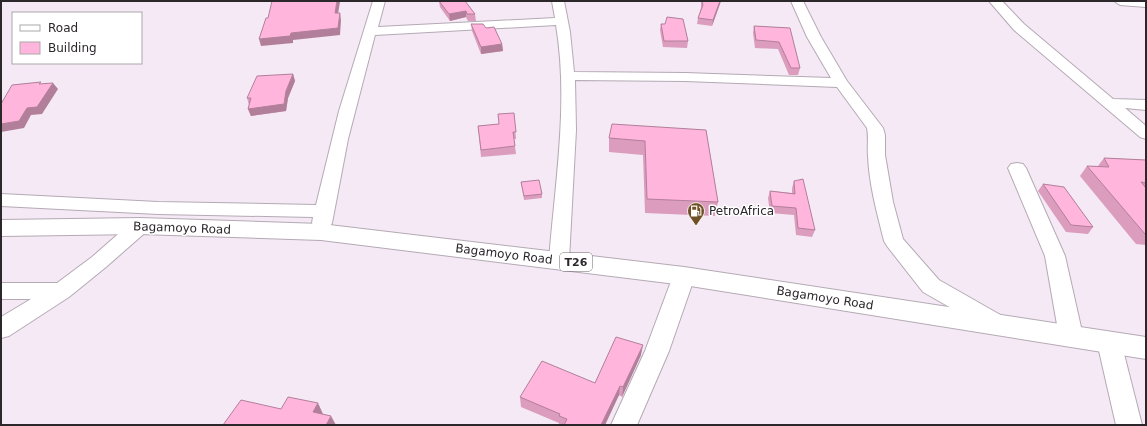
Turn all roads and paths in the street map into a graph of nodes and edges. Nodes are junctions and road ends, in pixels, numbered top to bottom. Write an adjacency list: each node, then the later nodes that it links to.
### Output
1 (379, 1): 8 (street)
2 (558, 1): 7 (street)
3 (797, 1): 10 (street)
4 (995, 1): 11 (street)
5 (1126, 1): 6 (street)
6 (1144, 8)
7 (562, 21): 8 (street); 9 (street)
8 (370, 31): 16 (street)
9 (568, 76): 10 (street); 19 (street)
10 (841, 83): 23 (street)
11 (1109, 103): 12 (street); 13 (street)
12 (1146, 105)
13 (1146, 134)
14 (1017, 168): 25 (street)
15 (1, 200): 16 (street)
16 (322, 222): 17 (highway, Bagamoyo Road / T26); 19 (highway, Bagamoyo Road / T26)
17 (140, 226): 18 (highway, Bagamoyo Road / T26); 22 (street)
18 (1, 228)
19 (559, 260): 20 (highway, Bagamoyo Road / T26)
20 (684, 276): 23 (highway, Bagamoyo Road / T26); 28 (street)
21 (1, 291): 22 (street)
22 (60, 291): 24 (street)
23 (999, 325): 25 (highway, Bagamoyo Road / T26)
24 (1, 329)
25 (1071, 336): 26 (highway, Bagamoyo Road / T26)
26 (1109, 342): 27 (highway, Bagamoyo Road / T26); 29 (street)
27 (1146, 348)
28 (624, 425)
29 (1129, 425)

